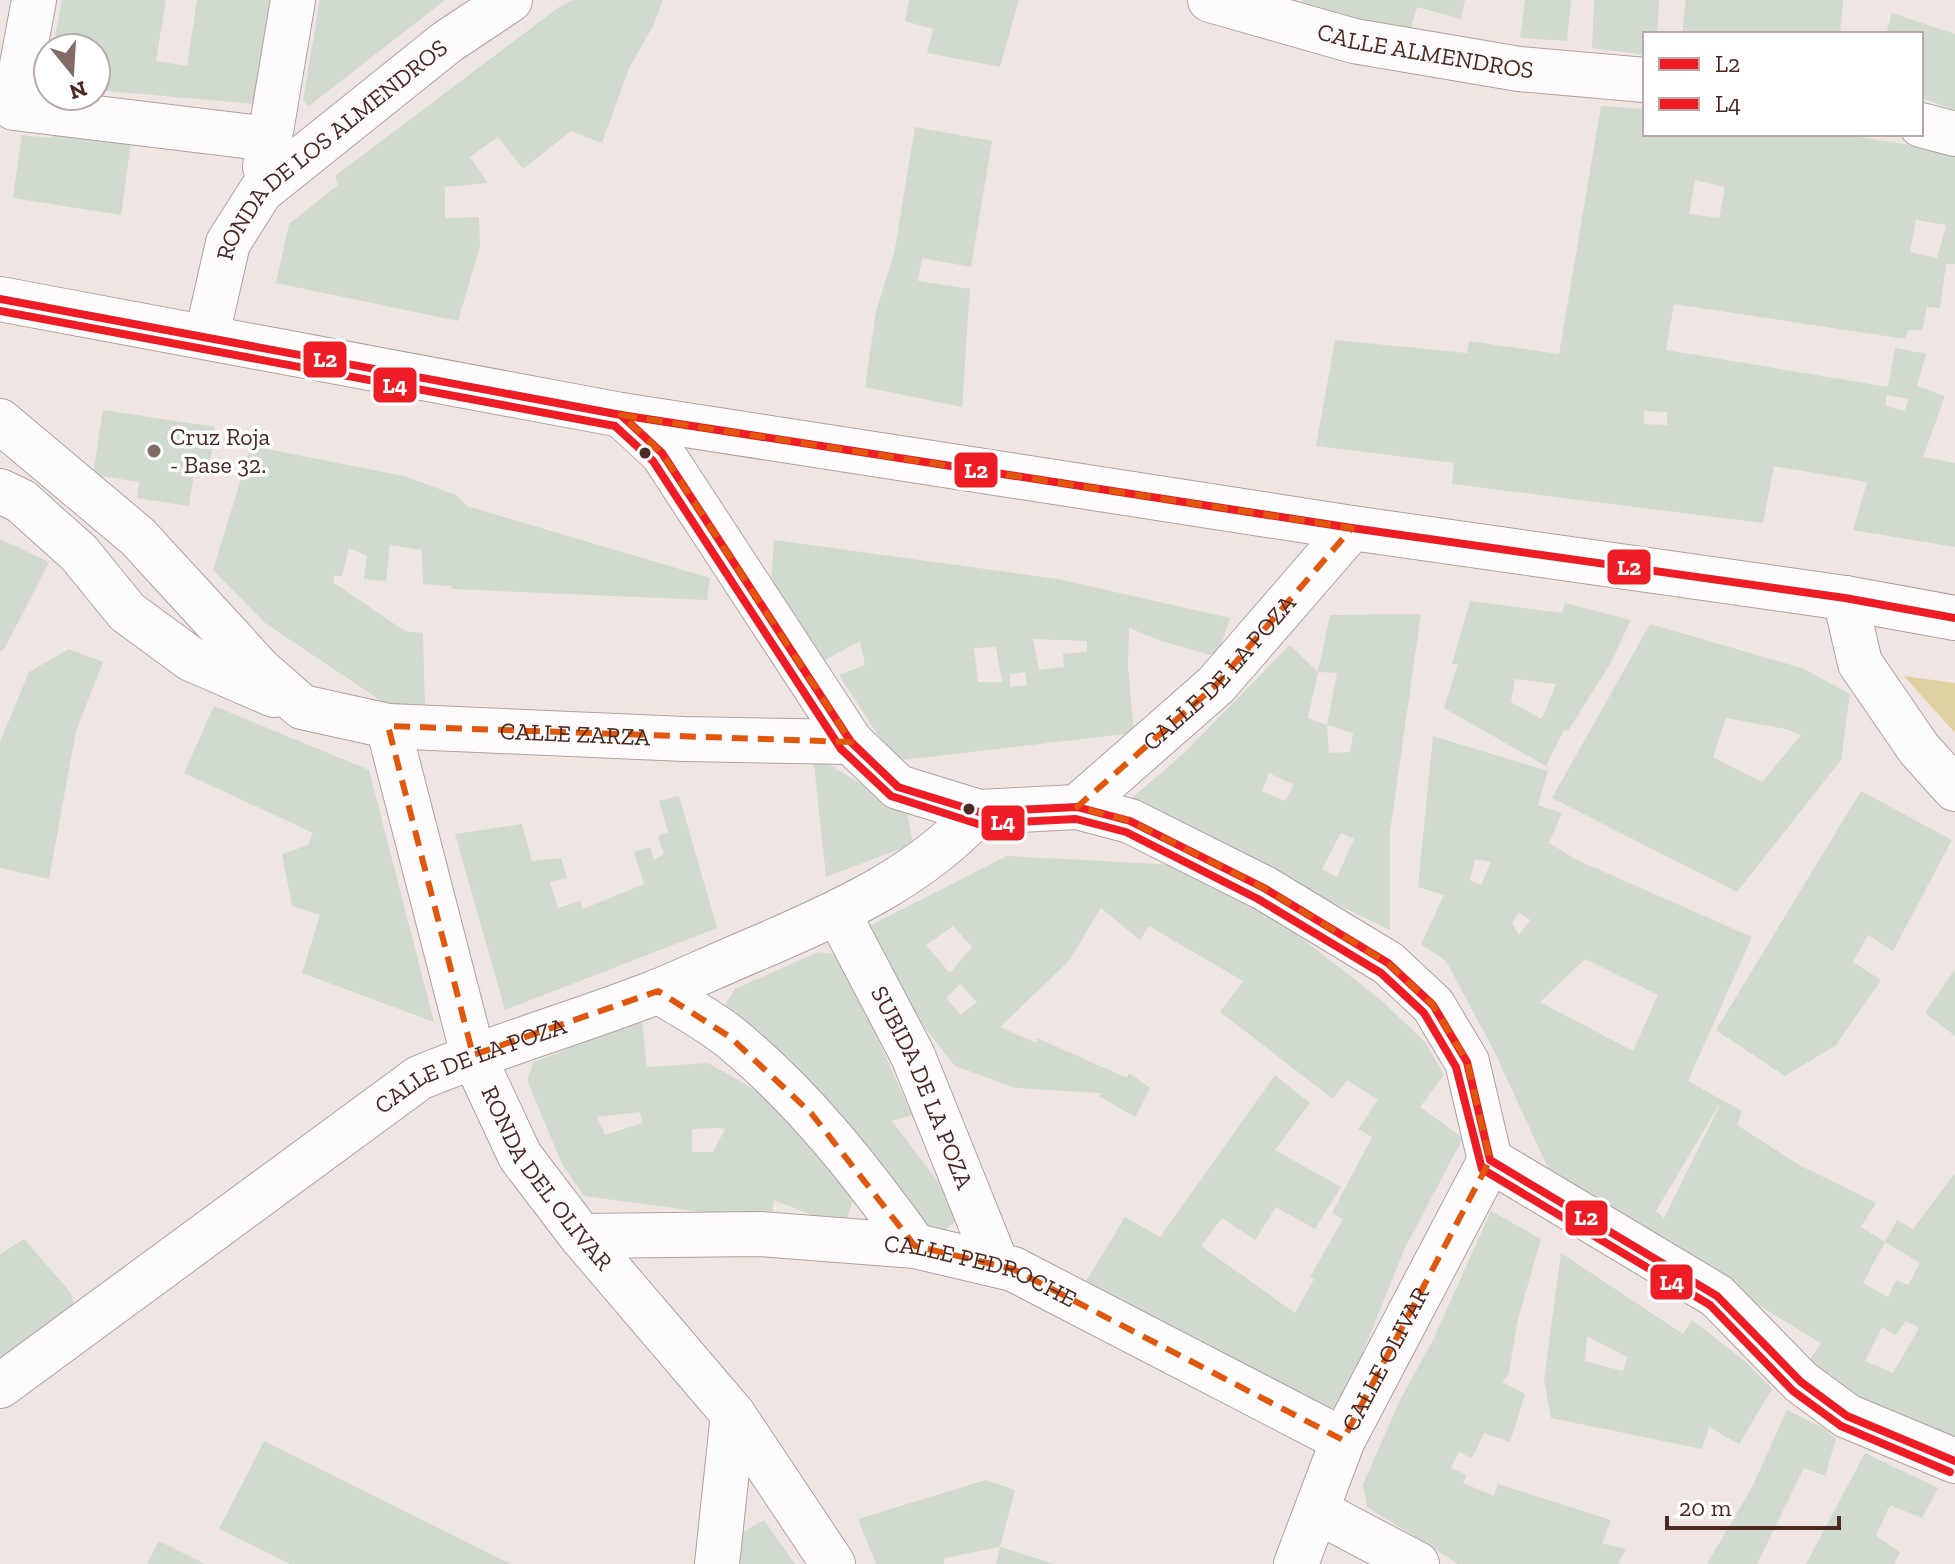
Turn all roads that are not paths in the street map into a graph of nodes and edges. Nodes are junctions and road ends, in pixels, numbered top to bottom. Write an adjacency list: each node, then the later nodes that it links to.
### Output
1 (34, 0): 10 (street)
2 (293, 0): 10 (street)
3 (453, 0): 6 (street)
4 (510, 0): 6 (street, RONDA DE LOS ALMENDROS)
5 (1210, 0): 7 (street, CALLE ALMENDROS)
6 (447, 42): 11 (street, RONDA DE LOS ALMENDROS)
7 (1643, 80)
8 (1923, 126): 9 (street)
9 (1955, 134)
10 (270, 139): 11 (street)
11 (261, 191): 13 (street, RONDA DE LOS ALMENDROS)
12 (0, 299): 13 (street)
13 (207, 335): 14 (street)
14 (621, 415): 17 (street); 22 (street)
15 (0, 421): 20 (street, CALLE ZARZA)
16 (0, 491): 20 (street, CALLE ZARZA)
17 (1352, 528): 18 (street); 24 (street, CALLE DE LA POZA)
18 (1845, 598): 19 (street); 23 (street)
19 (1955, 618)
20 (302, 707): 21 (street, CALLE ZARZA)
21 (388, 726): 22 (street, CALLE ZARZA); 28 (street, RONDA DEL OLIVAR)
22 (851, 742): 25 (street)
23 (1955, 789)
24 (1077, 807): 25 (street); 29 (street)
25 (979, 812): 26 (street, CALLE DE LA POZA)
26 (838, 913): 27 (street, CALLE DE LA POZA); 32 (street, SUBIDA DE LA POZA)
27 (658, 991): 28 (street, CALLE DE LA POZA); 31 (street)
28 (473, 1055): 30 (street, RONDA DEL OLIVAR); 33 (street, CALLE DE LA POZA)
29 (1490, 1160): 35 (street, CALLE OLIVAR); 36 (street)
30 (581, 1236): 31 (street, CALLE PEDROCHE); 34 (street, RONDA DEL OLIVAR)
31 (915, 1246): 32 (street, CALLE PEDROCHE)
32 (997, 1265): 35 (street, CALLE PEDROCHE)
33 (0, 1386)
34 (733, 1414): 38 (street); 39 (street, RONDA DEL OLIVAR)
35 (1343, 1440): 37 (street, CALLE OLIVAR)
36 (1955, 1461)
37 (1317, 1511): 40 (street, CALLE OLIVAR); 41 (street)
38 (717, 1564)
39 (833, 1564)
40 (1296, 1564)
41 (1417, 1564)

